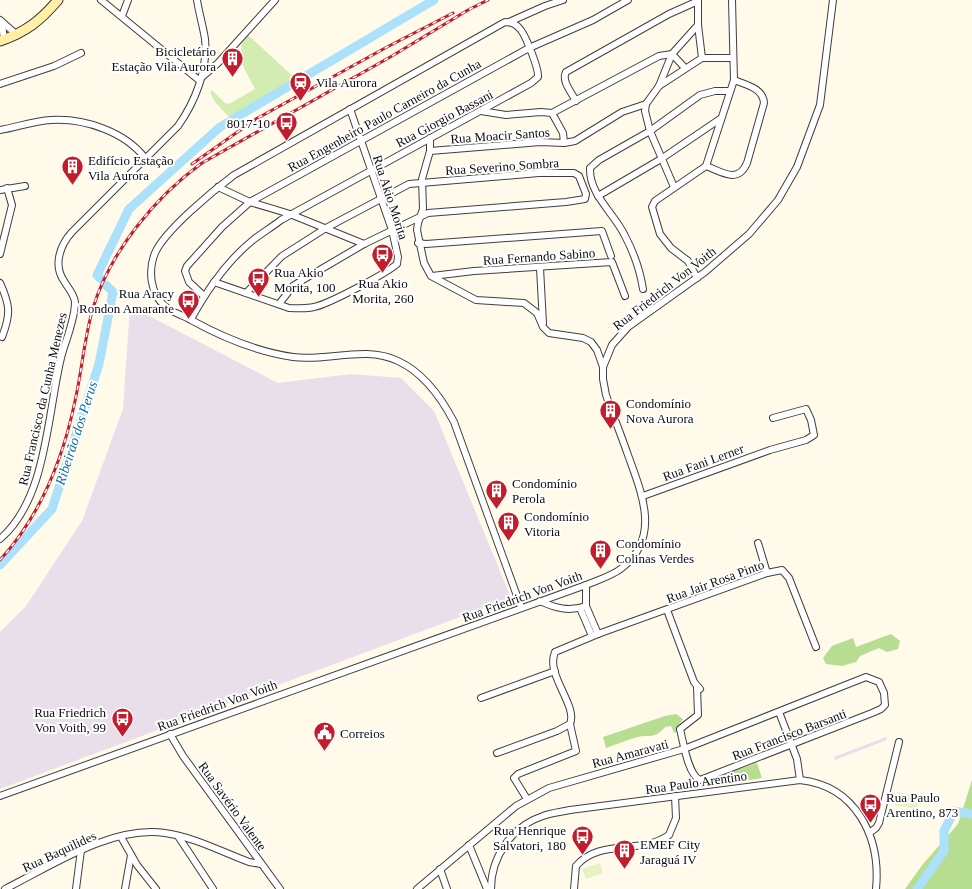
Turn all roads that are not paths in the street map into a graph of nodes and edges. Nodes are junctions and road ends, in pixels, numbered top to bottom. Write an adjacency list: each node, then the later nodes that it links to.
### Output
1 (58, 0): 15 (main road)
2 (101, 0): 11 (street)
3 (128, 0): 11 (street)
4 (275, 0): 23 (street)
5 (563, 0): 13 (street)
6 (628, 0): 17 (street, Rua Engenheiro Paulo Carneiro da Cunha)
7 (732, 0): 21 (street)
8 (833, 0): 63 (street, Rua Friedrich Von Voith)
9 (198, 1): 23 (street, Rua Francisco da Cunha Menezes)
10 (698, 1): 14 (street); 28 (street)
11 (122, 16): 23 (street)
12 (1, 22): 15 (street); 16 (street)
13 (509, 22): 17 (street); 30 (street)
14 (698, 25): 19 (street); 20 (street)
15 (17, 35): 16 (main road)
16 (2, 41)
17 (528, 48): 31 (street, Rua Giorgio Bassani); 37 (street, Rua Engenheiro Paulo Carneiro da Cunha)
18 (81, 53): 25 (street)
19 (672, 54): 22 (street); 26 (street); 28 (street)
20 (702, 58): 21 (street); 22 (street)
21 (733, 58): 24 (street)
22 (685, 68): 26 (street)
23 (201, 79): 40 (street, Rua Francisco da Cunha Menezes)
24 (734, 80): 27 (street); 42 (street)
25 (0, 84)
26 (659, 86): 29 (street)
27 (729, 91): 33 (street); 35 (street)
28 (576, 102): 32 (street)
29 (646, 104): 35 (street); 38 (street)
30 (350, 109): 37 (street, Rua Akio Morita); 46 (street)
31 (481, 111): 32 (street, Rua Moacir Santos); 36 (street, Rua Giorgio Bassani)
32 (552, 114): 38 (street, Rua Moacir Santos)
33 (720, 120): 41 (street); 42 (street)
34 (0, 130): 40 (street)
35 (650, 131): 41 (street); 50 (street)
36 (430, 138): 39 (street); 43 (street, Rua Giorgio Bassani)
37 (360, 140): 43 (street, Rua Akio Morita); 52 (street, Rua Engenheiro Paulo Carneiro da Cunha)
38 (564, 143): 39 (street, Rua Moacir Santos)
39 (430, 151): 44 (street)
40 (145, 158): 77 (street, Rua Francisco da Cunha Menezes)
41 (661, 159): 47 (street); 50 (street)
42 (706, 166): 47 (street)
43 (371, 170): 51 (street, Rua Akio Morita); 53 (street, Rua Giorgio Bassani)
44 (422, 182): 51 (street, Rua Severino Sombra); 54 (street); 54 (street, Rua Severino Sombra)
45 (25, 186): 48 (street)
46 (218, 187): 52 (street); 71 (street)
47 (674, 187): 63 (street)
48 (7, 188): 49 (street); 59 (street)
49 (0, 190)
50 (598, 196): 66 (street)
51 (382, 198): 55 (street, Rua Severino Sombra); 56 (street, Rua Akio Morita)
52 (250, 202): 53 (street); 68 (street, Rua Engenheiro Paulo Carneiro da Cunha)
53 (290, 214): 55 (street); 64 (street, Rua Giorgio Bassani)
54 (420, 216): 56 (street); 57 (street)
55 (326, 228): 58 (street); 67 (street, Rua Severino Sombra)
56 (392, 230): 58 (street); 70 (street, Rua Akio Morita)
57 (418, 243): 60 (street); 62 (street)
58 (364, 244): 70 (street)
59 (0, 254)
60 (611, 256)
61 (540, 268): 62 (street, Rua Fernando Sabino); 69 (street, Rua Fernando Sabino); 72 (street)
62 (432, 276): 72 (street)
63 (697, 278): 74 (street, Rua Friedrich Von Voith)
64 (214, 282): 67 (street, Rua Akio Morita); 68 (street, Rua Giorgio Bassani)
65 (0, 283): 73 (street)
66 (644, 289)
67 (246, 293): 70 (street, Rua Akio Morita)
68 (204, 296): 71 (street)
69 (625, 296)
70 (279, 304)
71 (190, 319): 82 (street)
72 (543, 327): 74 (street)
73 (2, 337)
74 (603, 367): 76 (street, Rua Friedrich Von Voith)
75 (773, 418): 76 (street, Rua Fani Lerner)
76 (643, 496): 80 (street, Rua Friedrich Von Voith)
77 (0, 539)
78 (758, 543): 79 (street)
79 (767, 573): 84 (street, Rua Jair Rosa Pinto); 87 (street, Rua Jair Rosa Pinto)
80 (586, 585): 81 (street, Rua Friedrich Von Voith); 83 (street)
81 (540, 600): 82 (street, Rua Friedrich Von Voith); 83 (street)
82 (521, 607): 93 (street, Rua Friedrich Von Voith)
83 (583, 607): 85 (street); 86 (street)
84 (667, 610): 85 (street, Rua Jair Rosa Pinto); 96 (street)
85 (598, 634): 86 (street, Rua Jair Rosa Pinto)
86 (592, 636): 88 (street, Rua Jair Rosa Pinto)
87 (816, 647)
88 (555, 671): 90 (street); 92 (street)
89 (870, 678): 91 (street, Rua Amaravati); 95 (street, Rua Francisco Barsanti)
90 (481, 698)
91 (778, 712): 95 (street); 96 (street, Rua Amaravati)
92 (570, 722): 97 (street); 101 (street)
93 (170, 734): 99 (street, Rua Friedrich Von Voith); 108 (street, Rua Savério Valente)
94 (899, 742): 102 (street)
95 (792, 745): 96 (street, Rua Francisco Barsanti); 98 (street)
96 (684, 749): 101 (street, Rua Amaravati)
97 (497, 753)
98 (800, 780): 100 (street, Rua Paulo Arentino); 102 (street, Rua Paulo Arentino)
99 (0, 796)
100 (675, 796): 119 (street, Rua Paulo Arentino); 120 (street)
101 (527, 799): 105 (street, Rua Amaravati)
102 (870, 833): 121 (street, Rua Paulo Arentino)
103 (178, 836): 104 (street, Rua Baquilides); 108 (street, Rua Baquilides); 114 (street)
104 (122, 837): 106 (street, Rua Baquilides); 107 (street)
105 (469, 845): 109 (street, Rua Amaravati); 118 (street)
106 (81, 850): 110 (street, Rua Baquilides); 111 (street)
107 (131, 855): 112 (street); 113 (street)
108 (261, 864): 115 (street, Rua Savério Valente)
109 (440, 869): 116 (street, Rua Amaravati); 117 (street)
110 (5, 889)
111 (76, 889)
112 (125, 889)
113 (156, 889)
114 (213, 889)
115 (280, 889)
116 (417, 889)
117 (447, 889)
118 (487, 889)
119 (491, 889)
120 (574, 889)
121 (876, 889)

